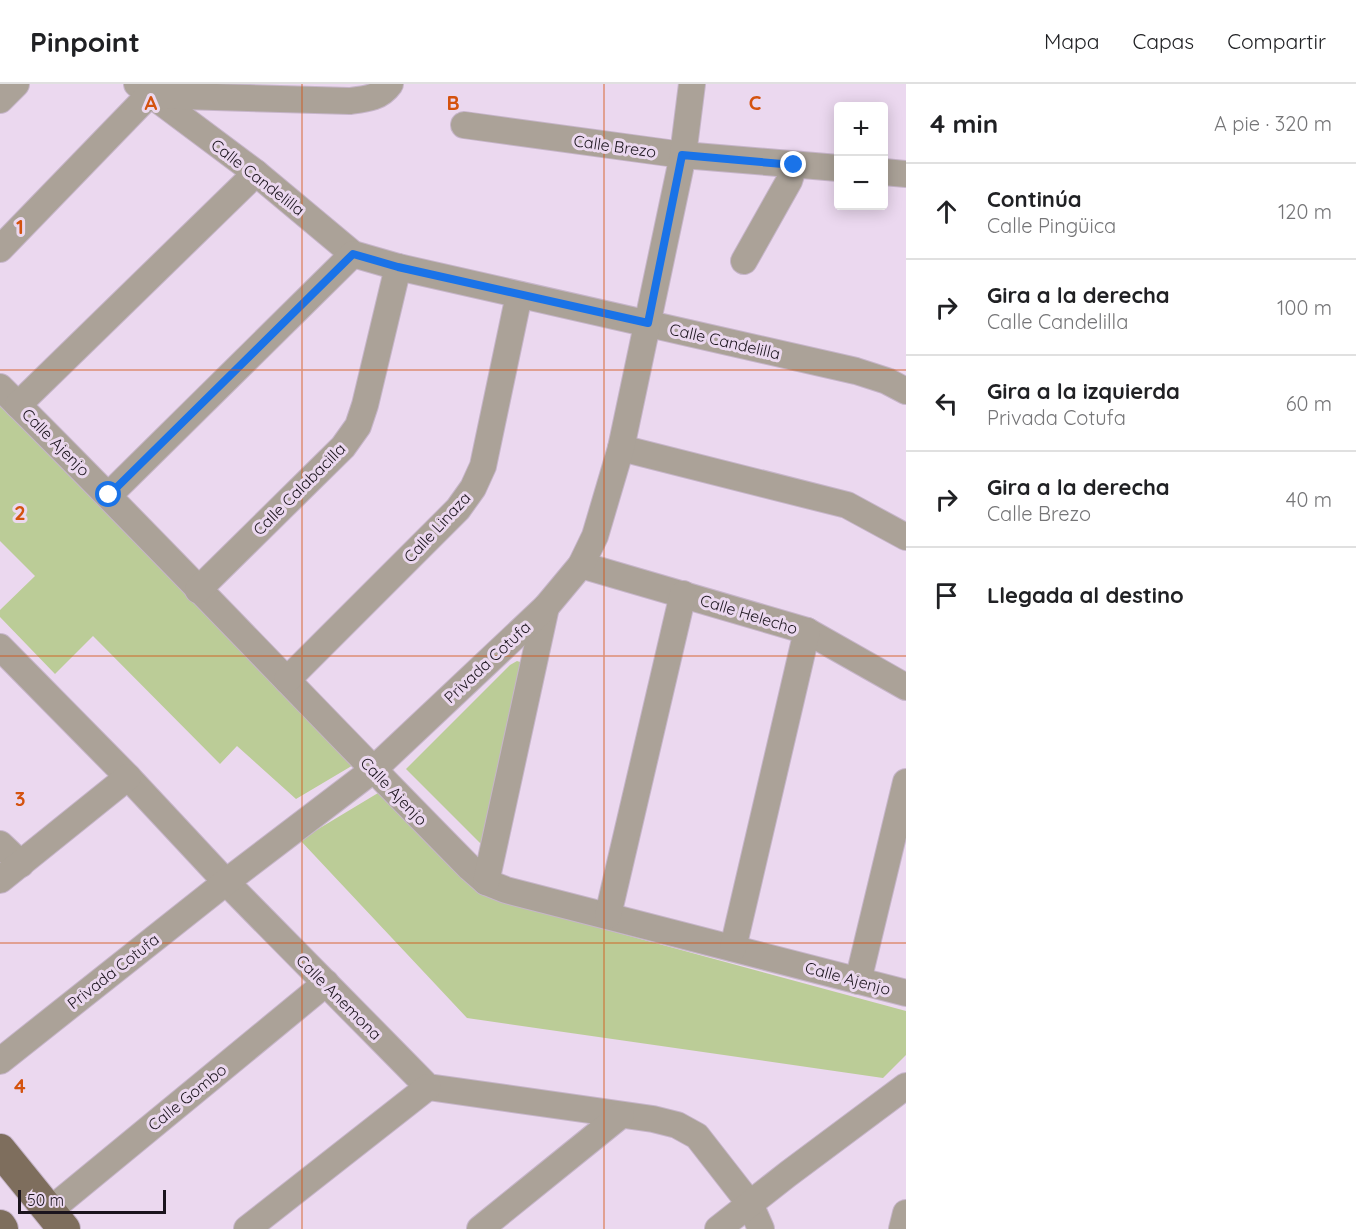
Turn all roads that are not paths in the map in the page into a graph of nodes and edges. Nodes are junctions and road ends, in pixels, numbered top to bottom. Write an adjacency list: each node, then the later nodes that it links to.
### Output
1 (16, 84): 5 (street)
2 (390, 84): 4 (street)
3 (692, 84): 7 (street, Privada Cotufa)
4 (143, 89): 11 (street, Calle Candelilla); 13 (street)
5 (0, 100)
6 (464, 125): 7 (street, Calle Brezo)
7 (682, 155): 8 (street, Calle Brezo); 18 (street, Privada Cotufa)
8 (794, 165): 9 (street, Calle Brezo); 15 (street)
9 (834, 168)
10 (888, 172): 12 (street)
11 (256, 173): 14 (street, Calle Candelilla); 21 (street)
12 (906, 174)
13 (0, 249)
14 (353, 254): 16 (street, Calle Candelilla); 23 (street)
15 (744, 261)
16 (398, 267): 17 (street, Calle Candelilla); 26 (street, Calle Calabacilla)
17 (519, 295): 18 (street, Calle Candelilla); 31 (street, Calle Linaza)
18 (648, 323): 20 (street, Calle Candelilla); 22 (street, Privada Cotufa)
19 (0, 387): 21 (street, Calle Ajenjo)
20 (906, 391)
21 (18, 405): 23 (street, Calle Ajenjo)
22 (621, 448): 24 (street); 25 (street, Privada Cotufa)
23 (109, 495): 26 (street, Calle Ajenjo)
24 (906, 537)
25 (581, 565): 27 (street, Calle Helecho); 28 (street, Privada Cotufa)
26 (198, 590): 31 (street, Calle Ajenjo)
27 (682, 594): 29 (street, Calle Helecho); 41 (street)
28 (546, 607): 33 (street, Privada Cotufa); 40 (street)
29 (807, 632): 32 (street, Calle Helecho); 42 (street)
30 (0, 647): 34 (street, Calle Anemona)
31 (287, 680): 33 (street, Calle Ajenjo)
32 (906, 687)
33 (373, 770): 39 (street, Privada Cotufa); 40 (street, Calle Ajenjo)
34 (128, 777): 37 (street); 39 (street, Calle Anemona)
35 (906, 782): 43 (street)
36 (0, 844): 37 (street)
37 (21, 864): 38 (street)
38 (0, 880)
39 (226, 882): 44 (street, Calle Anemona); 46 (street, Privada Cotufa)
40 (486, 882): 41 (street, Calle Ajenjo)
41 (608, 915): 42 (street, Calle Ajenjo)
42 (733, 948): 43 (street, Calle Ajenjo)
43 (858, 981): 45 (street, Calle Ajenjo)
44 (326, 983): 48 (street, Calle Anemona); 53 (street, Calle Gombo)
45 (906, 993)
46 (0, 1061)
47 (906, 1086): 51 (street)
48 (428, 1087): 49 (street); 54 (street)
49 (621, 1115): 51 (street); 55 (street)
50 (0, 1150): 53 (main road)
51 (750, 1204): 56 (street); 57 (street)
52 (906, 1213): 58 (street)
53 (56, 1220)
54 (247, 1229)
55 (480, 1229)
56 (718, 1229)
57 (761, 1229)
58 (902, 1229)

